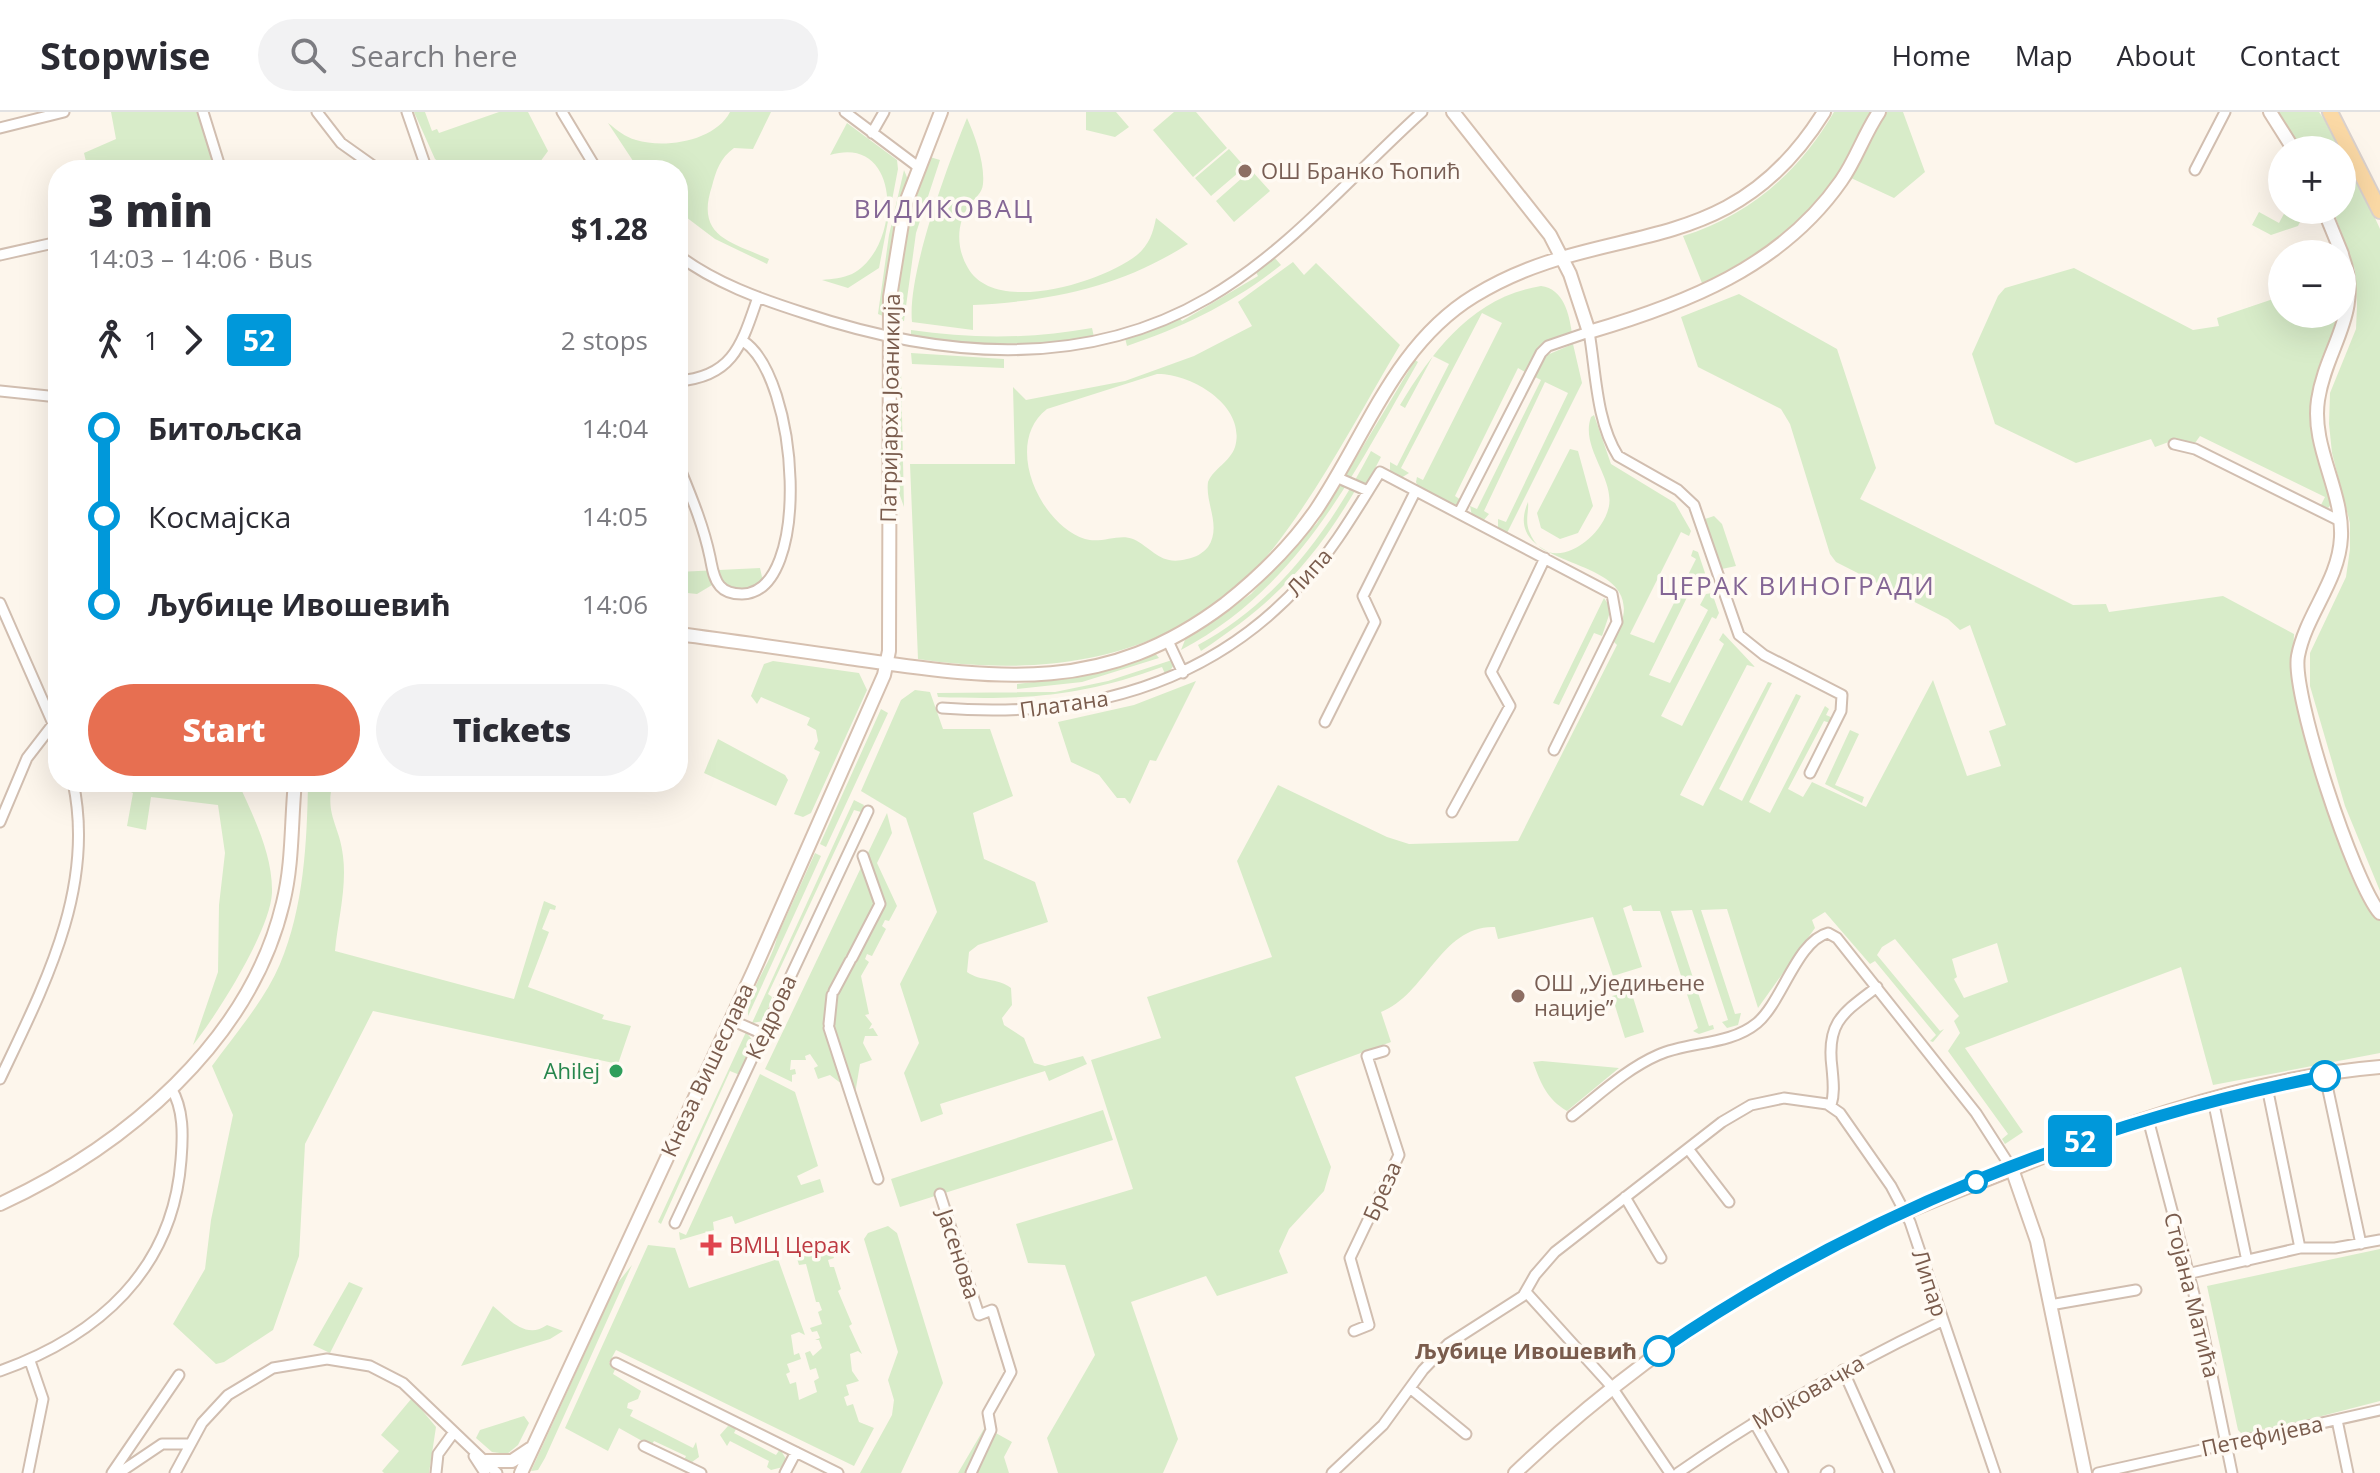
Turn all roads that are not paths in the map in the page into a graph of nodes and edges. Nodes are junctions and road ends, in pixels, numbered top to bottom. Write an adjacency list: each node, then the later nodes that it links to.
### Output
1 (64, 112): 16 (street)
2 (203, 112): 19 (street)
3 (317, 112): 20 (street)
4 (407, 112): 21 (street)
5 (562, 112): 22 (street)
6 (845, 112): 17 (street)
7 (884, 112): 17 (street)
8 (941, 112): 23 (main road, Патријарха Јоаникија)
9 (1422, 112): 33 (street)
10 (1453, 112): 28 (main road)
11 (1824, 112): 28 (main road)
12 (1879, 112): 32 (main road)
13 (2225, 112): 24 (street)
14 (2270, 112): 18 (main road)
15 (2330, 112): 25 (main road)
16 (0, 128)
17 (872, 133): 23 (street)
18 (2285, 136)
19 (218, 160)
20 (365, 160)
21 (424, 160)
22 (589, 160)
23 (917, 166): 33 (main road, Патријарха Јоаникија)
24 (2195, 170)
25 (2380, 211)
26 (48, 244): 27 (street)
27 (0, 255)
28 (1563, 259): 32 (main road); 39 (main road)
29 (688, 261): 30 (street)
30 (758, 297): 33 (street); 34 (street)
31 (2344, 328): 44 (main road)
32 (1589, 332): 43 (street); 56 (street)
33 (888, 339): 49 (main road, Патријарха Јоаникија)
34 (743, 341): 35 (street); 40 (street)
35 (688, 379)
36 (0, 391): 37 (street)
37 (48, 396)
38 (2174, 444): 44 (street)
39 (1336, 477): 41 (street); 48 (main road)
40 (688, 487)
41 (1368, 491): 42 (street); 50 (street, Липа)
42 (1415, 492): 43 (street); 53 (street)
43 (1459, 513): 45 (street)
44 (2340, 521): 63 (main road)
45 (1545, 558): 55 (street); 60 (street)
46 (0, 603): 52 (street)
47 (688, 635): 49 (main road)
48 (1168, 641): 49 (main road); 50 (street)
49 (887, 664): 65 (main road, Кнеза Вишеслава)
50 (1183, 673): 51 (street, Платана)
51 (942, 708)
52 (48, 710)
53 (1325, 722)
54 (48, 731): 61 (street)
55 (1554, 750)
56 (1810, 773)
57 (74, 792): 70 (street)
58 (294, 792): 72 (main road)
59 (868, 811): 66 (street, Кедрова)
60 (1452, 812)
61 (0, 822)
62 (863, 856): 79 (street)
63 (2380, 913)
64 (1877, 987): 74 (street); 75 (street); 78 (street)
65 (731, 1020): 66 (street); 112 (main road, Кнеза Вишеслава)
66 (763, 1034): 85 (street, Кедрова)
67 (1384, 1051): 96 (street, Бреза)
68 (2380, 1067): 69 (main road)
69 (2325, 1076): 71 (main road); 87 (street)
70 (0, 1079)
71 (2267, 1087): 73 (main road); 88 (street)
72 (171, 1088): 83 (main road); 97 (street)
73 (2213, 1100): 76 (main road); 90 (street)
74 (1831, 1105): 77 (street); 84 (street, Липар)
75 (1572, 1116)
76 (2148, 1119): 78 (main road); 91 (street, Стојана Матића)
77 (1689, 1150): 81 (street); 82 (street)
78 (2012, 1169): 84 (main road); 94 (main road)
79 (878, 1179)
80 (940, 1194): 125 (street, Јасенова)
81 (1625, 1197): 89 (street); 93 (street)
82 (1729, 1202)
83 (0, 1204)
84 (1905, 1212): 95 (street, Липар); 102 (main road)
85 (675, 1223)
86 (2380, 1240): 87 (street)
87 (2361, 1244): 88 (street)
88 (2300, 1248): 90 (street)
89 (1661, 1258)
90 (2247, 1261): 91 (street)
91 (2187, 1274): 110 (street, Стојана Матића)
92 (2136, 1290): 94 (street)
93 (1526, 1292): 102 (street); 103 (street)
94 (2050, 1305): 133 (main road)
95 (1942, 1321): 99 (street, Мојковачка); 132 (street, Липар)
96 (1354, 1331)
97 (30, 1361): 100 (street); 115 (street)
98 (616, 1363): 113 (street)
99 (1843, 1370): 106 (street, Мојковачка); 131 (street)
100 (0, 1371)
101 (179, 1375): 116 (street)
102 (1611, 1386): 127 (main road); 128 (street)
103 (1410, 1388): 108 (street); 126 (street)
104 (2380, 1410): 105 (street, Петефијева)
105 (2337, 1420): 110 (street, Петефијева); 136 (street)
106 (1754, 1422): 129 (street, Мојковачка); 130 (street)
107 (454, 1432): 109 (street); 114 (street); 119 (street)
108 (1466, 1434)
109 (190, 1444): 117 (street); 118 (street)
110 (2226, 1444): 134 (street, Петефијева); 135 (street, Стојана Матића)
111 (644, 1446): 122 (street)
112 (532, 1448): 114 (main road); 121 (main road, Кнеза Вишеслава)
113 (796, 1452): 123 (street); 124 (street)
114 (485, 1467): 120 (street)
115 (28, 1473)
116 (112, 1473)
117 (119, 1473)
118 (175, 1473)
119 (436, 1473)
120 (497, 1473)
121 (521, 1473)
122 (701, 1473)
123 (785, 1473)
124 (838, 1473)
125 (971, 1473)
126 (1332, 1473)
127 (1515, 1473)
128 (1670, 1473)
129 (1678, 1473)
130 (1783, 1473)
131 (1889, 1473)
132 (1995, 1473)
133 (2085, 1473)
134 (2098, 1473)
135 (2232, 1473)
136 (2348, 1473)

